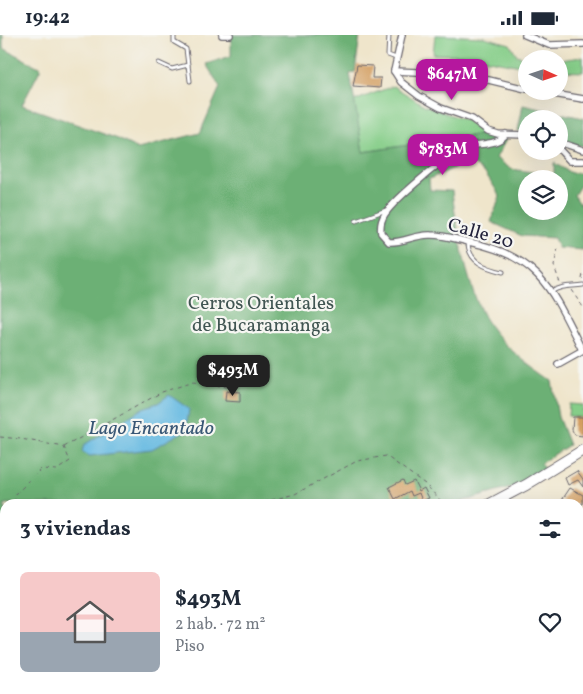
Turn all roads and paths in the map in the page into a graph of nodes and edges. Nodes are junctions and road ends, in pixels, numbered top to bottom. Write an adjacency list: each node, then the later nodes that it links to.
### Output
1 (174, 35): 10 (lane)
2 (222, 35): 3 (street)
3 (230, 35)
4 (389, 35): 8 (lane)
5 (402, 35): 8 (street)
6 (525, 35): 7 (street)
7 (583, 44)
8 (396, 58): 11 (street)
9 (159, 63): 10 (lane)
10 (188, 65): 12 (lane)
11 (394, 71): 13 (street); 16 (street)
12 (190, 81)
13 (518, 87)
14 (568, 96): 15 (street)
15 (583, 99)
16 (506, 134): 17 (street); 22 (street)
17 (518, 135)
18 (568, 145): 19 (street)
19 (583, 150)
20 (568, 159): 21 (street)
21 (583, 161)
22 (389, 209): 23 (lane); 24 (street, Calle 20)
23 (356, 221)
24 (468, 241): 26 (lane); 31 (street, Calle 20)
25 (558, 247): 29 (path)
26 (503, 272)
27 (583, 274): 28 (path)
28 (582, 285): 30 (lane)
29 (561, 286): 30 (lane); 31 (lane)
30 (567, 286): 32 (path)
31 (551, 292): 33 (street, Calle 20)
32 (583, 307)
33 (582, 350): 34 (street)
34 (558, 364)
35 (228, 387): 37 (path)
36 (0, 437): 37 (path)
37 (64, 447): 39 (path)
38 (583, 450): 42 (highway)
39 (15, 499)
40 (275, 499): 41 (path)
41 (439, 499)
42 (499, 499)

